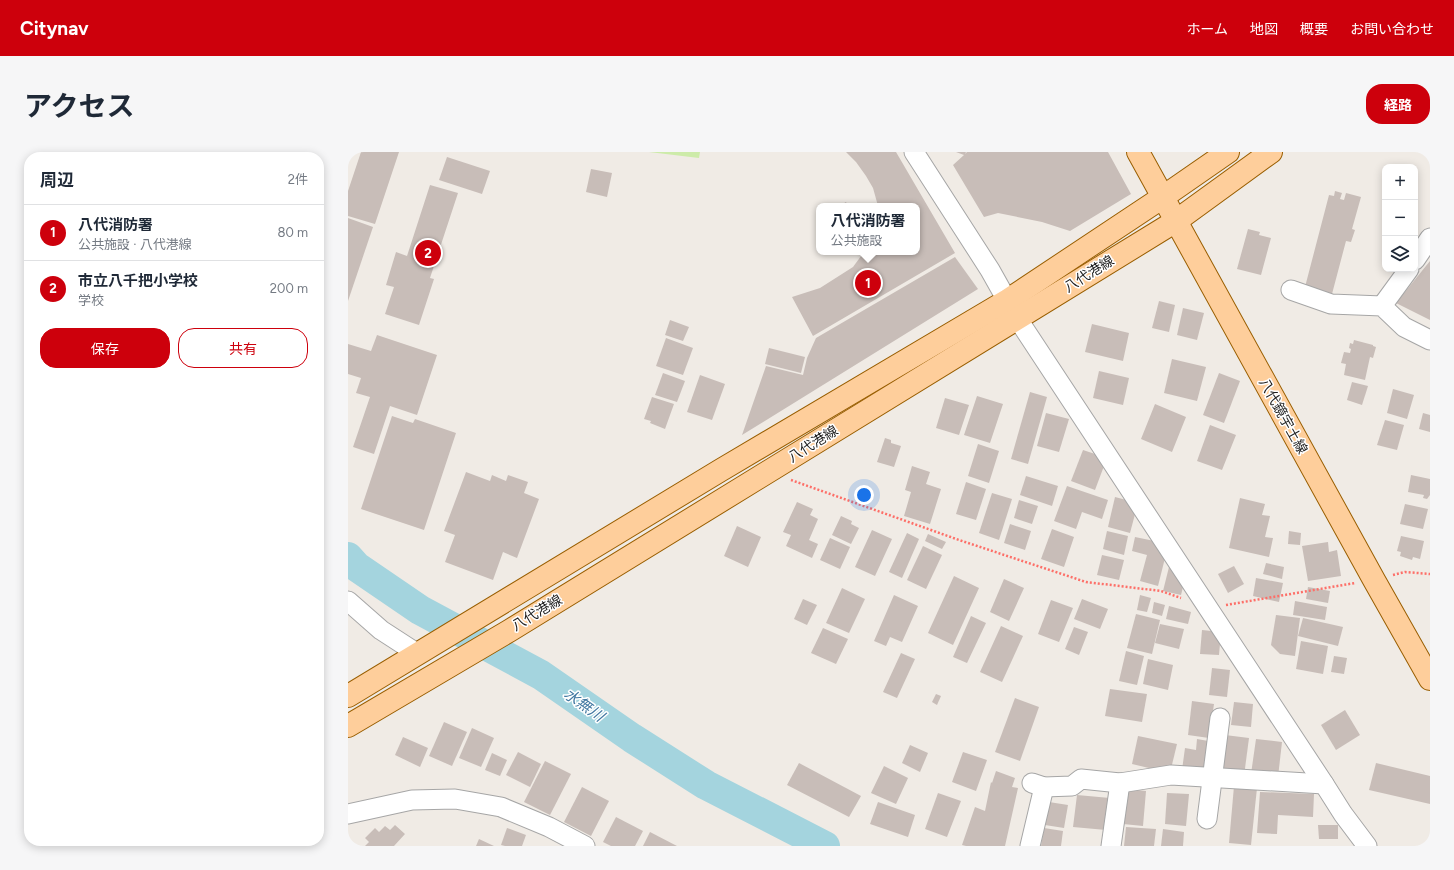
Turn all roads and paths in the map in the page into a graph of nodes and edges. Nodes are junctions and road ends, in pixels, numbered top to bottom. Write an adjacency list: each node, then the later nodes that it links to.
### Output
1 (914, 152): 12 (street)
2 (1138, 152): 5 (main road, 八代鏡宇土線)
3 (1228, 152): 5 (main road, 八代港線)
4 (1271, 152): 6 (main road, 八代港線)
5 (1163, 197): 6 (main road, 八代鏡宇土線); 12 (main road, 八代港線)
6 (1176, 221): 12 (main road, 八代港線); 16 (main road, 八代鏡宇土線)
7 (1430, 238): 8 (street)
8 (1418, 256)
9 (1407, 272): 11 (street)
10 (1291, 290): 11 (street)
11 (1382, 306): 13 (street)
12 (1012, 309): 14 (main road, 八代港線); 18 (street); 19 (main road, 八代港線)
13 (1430, 340)
14 (772, 470): 18 (path); 23 (main road, 八代港線)
15 (1430, 574): 16 (path)
16 (1374, 580): 18 (path); 20 (main road, 八代鏡宇土線)
17 (348, 601): 19 (street)
18 (1207, 608): 26 (street)
19 (418, 654): 21 (main road, 八代港線)
20 (1430, 679)
21 (348, 696)
22 (1220, 718): 24 (street)
23 (348, 726)
24 (1212, 778): 25 (street); 26 (street); 28 (street)
25 (1120, 783): 30 (street); 31 (street)
26 (1324, 784): 32 (street)
27 (348, 814): 29 (street)
28 (1207, 819)
29 (585, 846)
30 (1030, 846)
31 (1111, 846)
32 (1367, 846)

